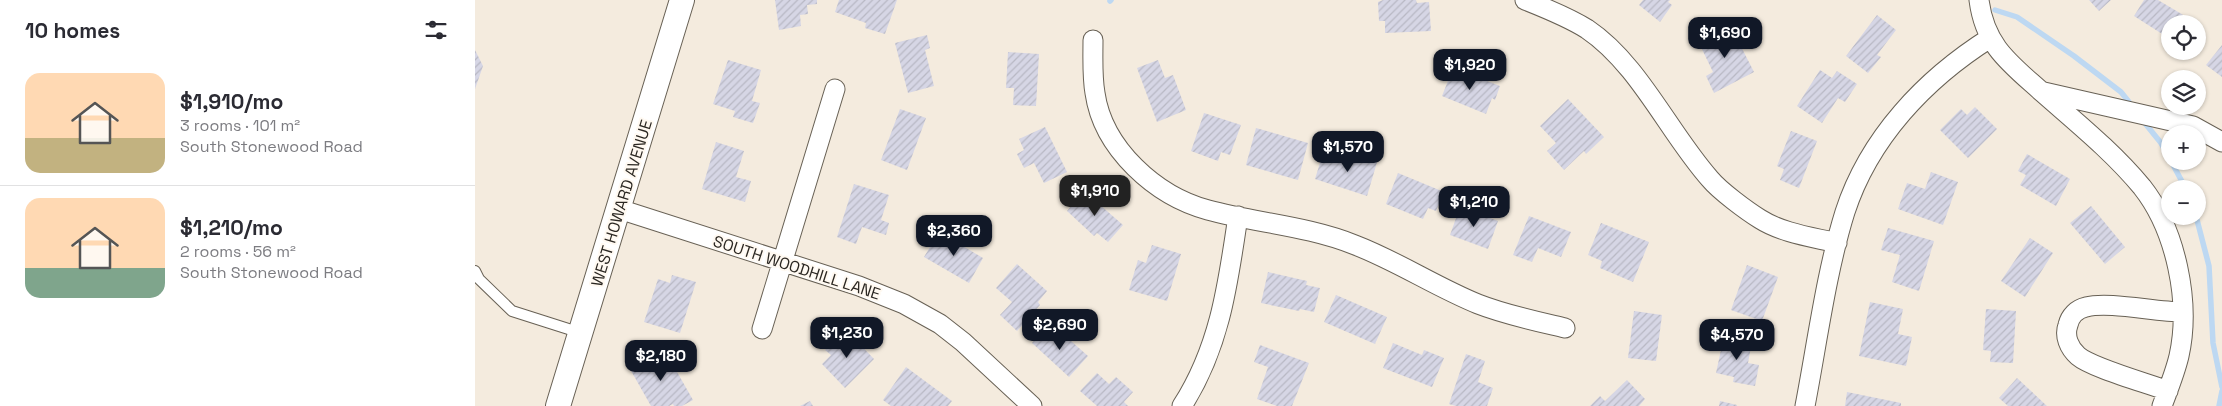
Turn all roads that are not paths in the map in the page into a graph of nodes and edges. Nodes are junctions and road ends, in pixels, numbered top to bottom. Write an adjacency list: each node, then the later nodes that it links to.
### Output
1 (682, 0): 9 (street, WEST HOWARD AVENUE)
2 (1525, 0): 11 (street)
3 (1979, 0): 4 (street)
4 (1990, 38): 7 (street); 11 (street)
5 (1093, 40): 10 (street)
6 (835, 89): 12 (street)
7 (2041, 91): 8 (street); 14 (street)
8 (2222, 142)
9 (619, 209): 12 (street, SOUTH WOODHILL LANE); 17 (street, WEST HOWARD AVENUE)
10 (1238, 216): 15 (street); 21 (street)
11 (1837, 243): 22 (street)
12 (781, 263): 16 (street); 20 (street, SOUTH WOODHILL LANE)
13 (475, 271): 17 (lane)
14 (2182, 312): 18 (street); 18 (street)
15 (1565, 328)
16 (762, 329)
17 (581, 333): 19 (street, WEST HOWARD AVENUE)
18 (2165, 398)
19 (558, 406)
20 (1032, 406)
21 (1182, 406)
22 (1805, 406)

